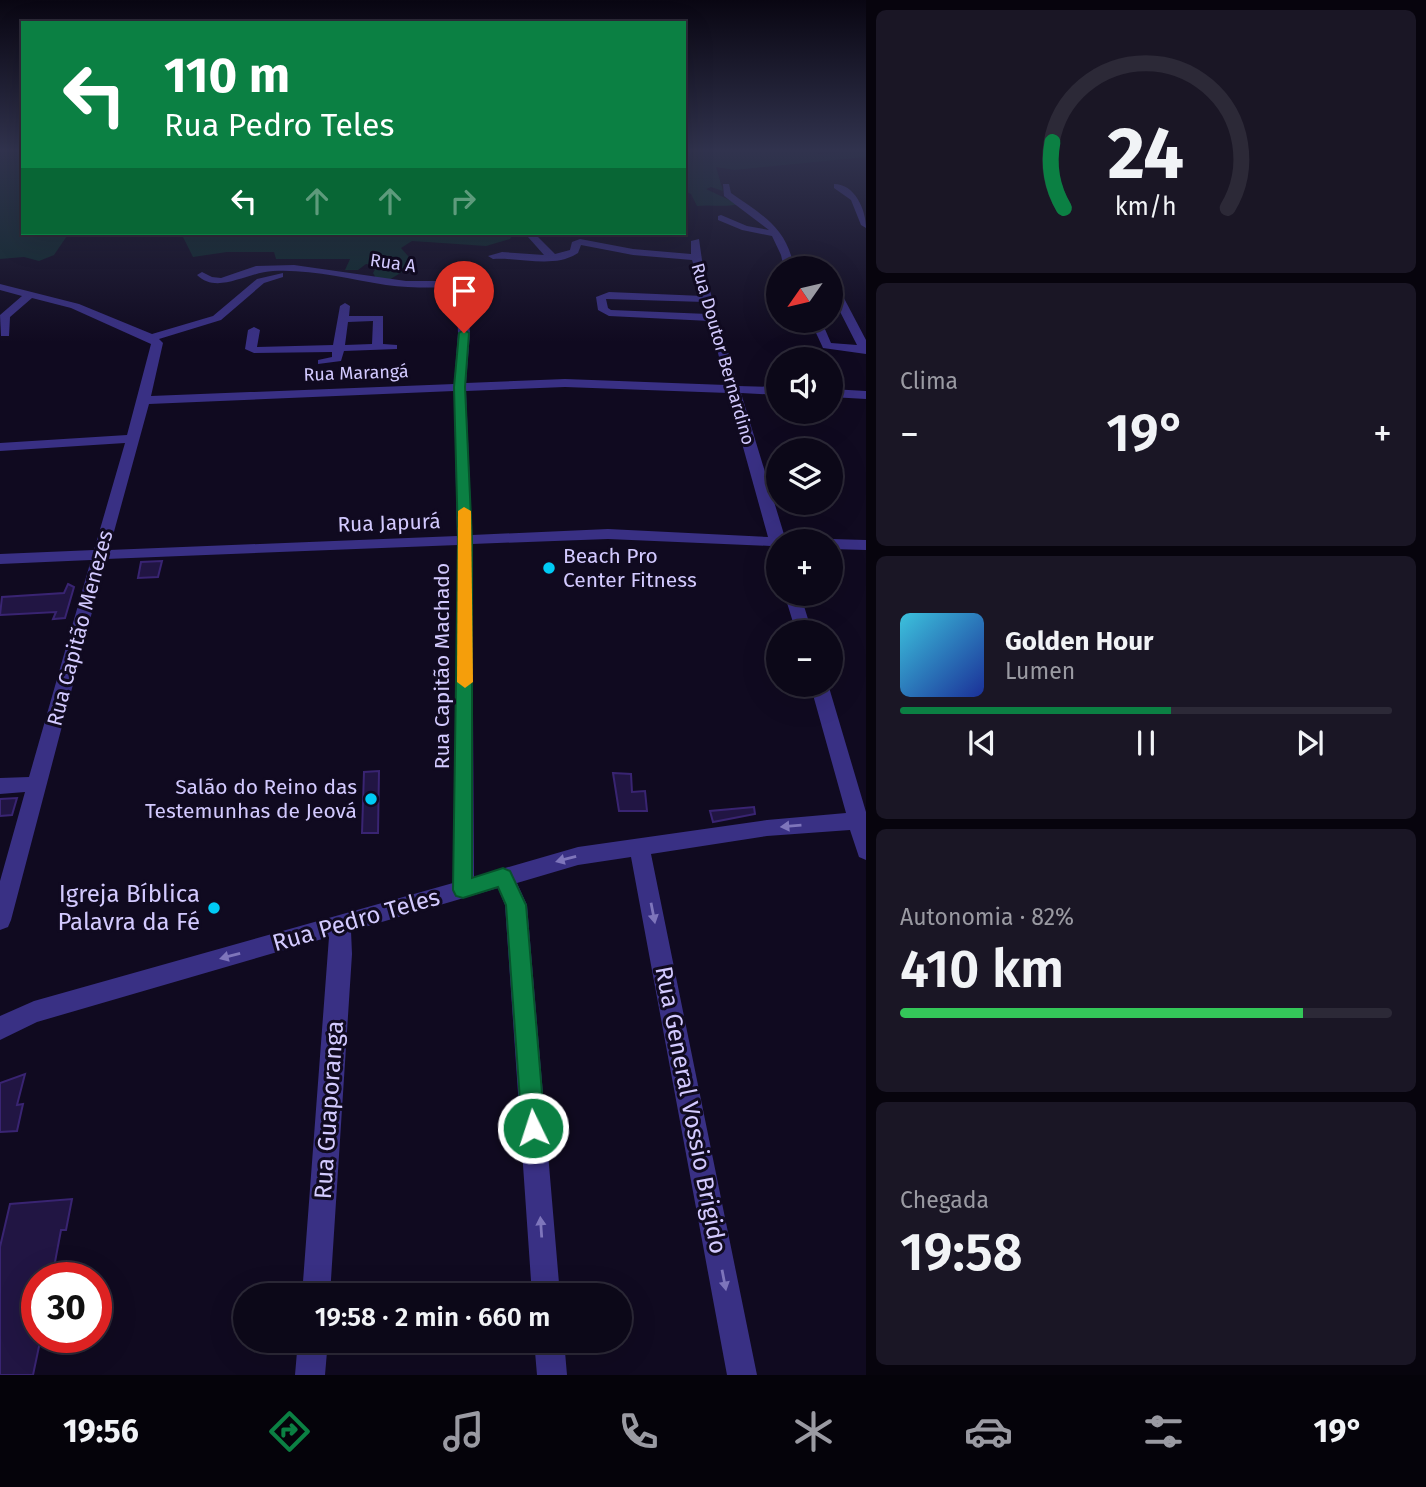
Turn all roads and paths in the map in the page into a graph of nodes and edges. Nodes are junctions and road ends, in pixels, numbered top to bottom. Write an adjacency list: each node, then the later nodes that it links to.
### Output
1 (758, 214): 3 (street)
2 (722, 218): 3 (street)
3 (775, 234): 6 (street)
4 (533, 235): 9 (street)
5 (696, 241): 8 (street, Rua Doutor Bernardino)
6 (787, 256)
7 (493, 257): 9 (street)
8 (694, 257): 9 (street); 15 (street, Rua Doutor Bernardino)
9 (553, 258)
10 (341, 273): 11 (street, Rua A); 12 (street, Rua A); 23 (street)
11 (202, 275)
12 (460, 279): 30 (street, Rua Capitão Machado)
13 (0, 287): 14 (street)
14 (31, 294): 22 (street); 23 (street)
15 (709, 299): 18 (street, Rua Doutor Bernardino); 18 (street)
16 (345, 306): 19 (street)
17 (844, 308): 28 (street)
18 (714, 318): 31 (street, Rua Doutor Bernardino)
19 (344, 319): 25 (street); 27 (street)
20 (254, 330): 24 (street)
21 (821, 333): 28 (street)
22 (5, 334)
23 (151, 338): 35 (street, Rua Capitão Menezes)
24 (324, 347): 25 (street); 29 (street)
25 (338, 347): 27 (street); 29 (street)
26 (393, 347): 27 (street)
27 (377, 348)
28 (866, 350)
29 (321, 377): 30 (street, Rua Marangá); 35 (street, Rua Marangá)
30 (460, 387): 31 (street, Rua Marangá); 39 (street, Rua Capitão Machado)
31 (732, 389): 32 (street, Rua Marangá); 38 (street, Rua Doutor Bernardino)
32 (766, 390)
33 (843, 394): 34 (street)
34 (866, 395)
35 (145, 400): 36 (street, Rua Capitão Menezes)
36 (131, 439): 37 (street); 43 (street, Rua Capitão Menezes)
37 (0, 447)
38 (774, 529)
39 (465, 540): 40 (street, Rua Japurá); 43 (street, Rua Japurá); 52 (street, Rua Capitão Machado)
40 (766, 543)
41 (843, 544): 42 (street)
42 (866, 545)
43 (100, 554): 44 (street, Rua Japurá); 46 (street, Rua Capitão Menezes)
44 (0, 559)
45 (823, 697): 48 (street)
46 (37, 784): 47 (street); 53 (street, Rua Capitão Menezes)
47 (0, 786)
48 (862, 820): 49 (street, Rua Pedro Teles, one-way to 49); 50 (street)
49 (639, 846): 51 (street, Rua Pedro Teles, one-way to 51); 62 (street, Rua General Vossio Brigido, one-way to 62)
50 (866, 851)
51 (503, 877): 52 (street, Rua Pedro Teles); 57 (street, one-way to 51)
52 (463, 890): 54 (street, Rua Pedro Teles)
53 (0, 920)
54 (340, 925): 55 (street, Rua Pedro Teles, one-way to 55); 56 (street, Rua Guaporanga)
55 (6, 1021)
56 (317, 1283)
57 (545, 1283)
58 (312, 1353): 60 (street)
59 (551, 1353): 61 (street)
60 (310, 1375)
61 (552, 1375)
62 (743, 1375)

